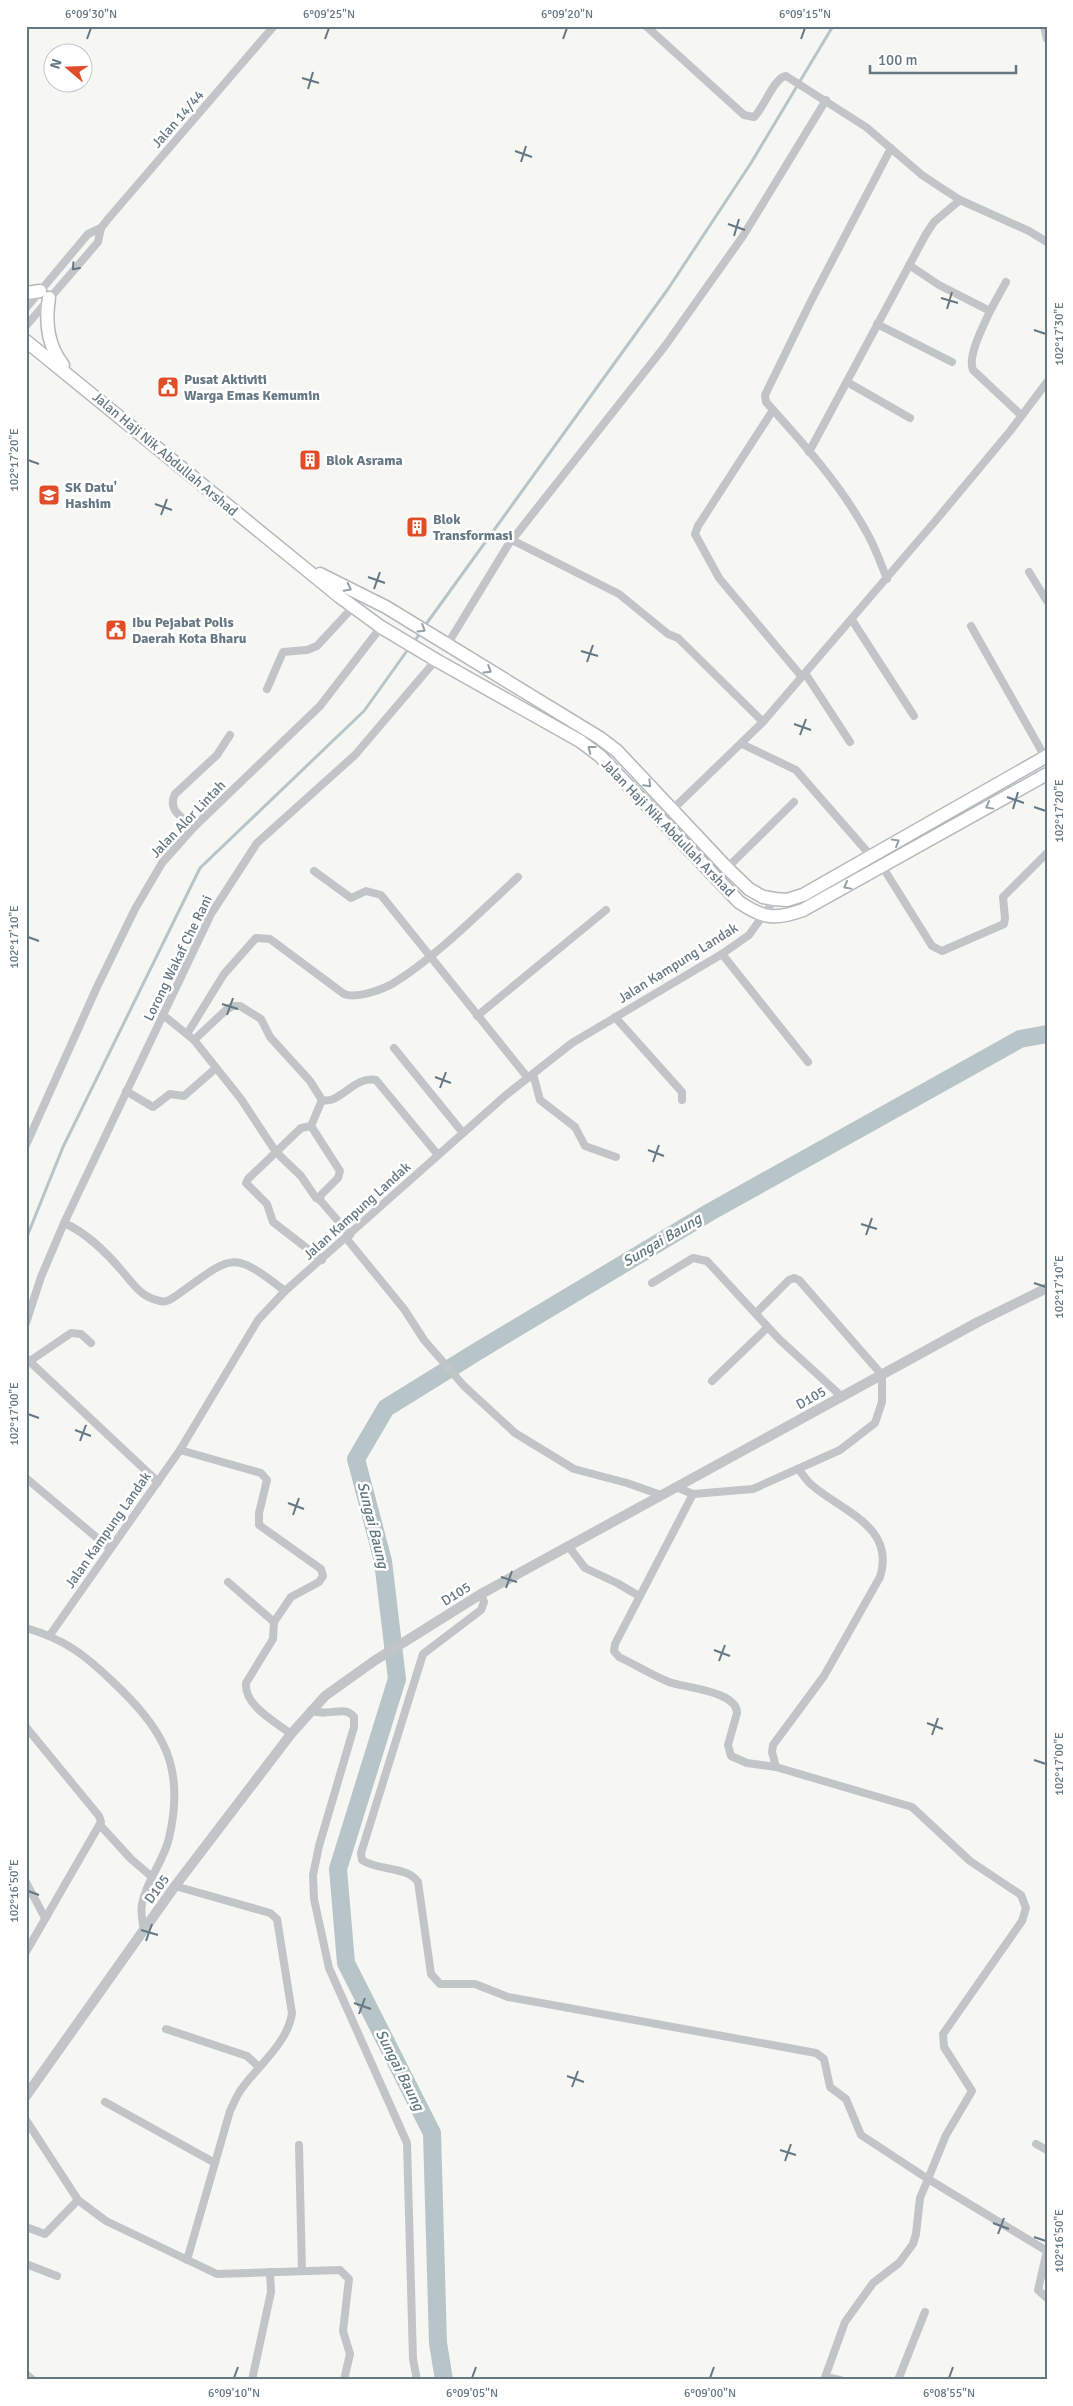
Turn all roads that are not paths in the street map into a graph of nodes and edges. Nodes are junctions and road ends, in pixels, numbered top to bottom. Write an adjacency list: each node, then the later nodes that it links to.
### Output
1 (274, 26): 8 (street, Jalan 14/44)
2 (646, 26): 5 (street)
3 (1044, 26): 4 (street)
4 (1047, 39)
5 (822, 98): 6 (street); 27 (street)
6 (891, 148): 7 (street); 23 (street)
7 (960, 200): 9 (street); 10 (street)
8 (101, 228): 13 (street, Jalan 14/44); 13 (street, Jalan 14/44, one-way to 13)
9 (1047, 242)
10 (909, 265): 15 (street); 16 (street)
11 (1006, 282): 15 (street)
12 (26, 293): 13 (main road)
13 (44, 294): 14 (street, Jalan 14/44); 17 (street, Jalan 14/44); 20 (main road)
14 (26, 308)
15 (990, 311): 24 (street)
16 (877, 324): 19 (street); 21 (street)
17 (26, 326)
18 (26, 340): 20 (main road, Jalan Haji Nik Abdullah Arshad)
19 (952, 362)
20 (75, 378): 28 (main road, Jalan Haji Nik Abdullah Arshad)
21 (847, 382): 25 (street); 26 (street)
22 (1047, 382): 24 (street)
23 (774, 410): 26 (street); 38 (street)
24 (1021, 415): 30 (street)
25 (910, 418)
26 (809, 452): 30 (street)
27 (512, 540): 36 (street); 41 (street)
28 (304, 567): 32 (main road, Jalan Haji Nik Abdullah Arshad); 36 (main road, Jalan Haji Nik Abdullah Arshad, one-way to 36)
29 (1029, 572): 31 (street)
30 (887, 579): 33 (street)
31 (1047, 601)
32 (354, 606): 35 (main road, Jalan Haji Nik Abdullah Arshad); 39 (street)
33 (852, 620): 38 (street); 40 (street)
34 (971, 626): 45 (street)
35 (384, 628): 37 (main road, Jalan Haji Nik Abdullah Arshad); 49 (street, Jalan Alor Lintah)
36 (447, 645): 48 (main road, Jalan Haji Nik Abdullah Arshad, one-way to 48)
37 (436, 660): 58 (main road, Jalan Haji Nik Abdullah Arshad, one-way to 37); 61 (street, Lorong Wakaf Che Rani)
38 (803, 675): 41 (street); 43 (street)
39 (267, 689)
40 (914, 716)
41 (763, 722): 44 (street)
42 (230, 736): 49 (street)
43 (850, 742)
44 (742, 744): 48 (street); 51 (street)
45 (1046, 756): 51 (main road, Jalan Haji Nik Abdullah Arshad, one-way to 45)
46 (1047, 774): 52 (main road, one-way to 52)
47 (794, 802): 53 (street)
48 (673, 809): 53 (main road, Jalan Haji Nik Abdullah Arshad)
49 (194, 827): 75 (street, Jalan Alor Lintah)
50 (1047, 853): 52 (street)
51 (872, 856): 56 (main road, Jalan Haji Nik Abdullah Arshad)
52 (882, 866): 58 (main road, one-way to 58)
53 (727, 868): 56 (main road, Jalan Haji Nik Abdullah Arshad)
54 (314, 872): 60 (street)
55 (518, 878): 60 (street)
56 (774, 899): 58 (street, Jalan Kampung Landak)
57 (606, 910): 62 (street)
58 (764, 916): 59 (street, Jalan Kampung Landak)
59 (722, 954): 63 (street, Jalan Kampung Landak); 67 (street)
60 (429, 956): 62 (street); 64 (street)
61 (164, 1015): 64 (street); 70 (street, Lorong Wakaf Che Rani)
62 (477, 1016): 69 (street)
63 (615, 1017): 69 (street, Jalan Kampung Landak); 72 (street)
64 (187, 1034): 65 (street)
65 (194, 1040): 68 (street); 71 (street)
66 (394, 1048): 74 (street)
67 (808, 1062)
68 (216, 1068): 70 (street); 76 (street)
69 (530, 1076): 74 (street, Jalan Kampung Landak); 78 (street)
70 (126, 1091): 80 (street, Lorong Wakaf Che Rani)
71 (322, 1100): 73 (street); 77 (street)
72 (682, 1100)
73 (311, 1126): 76 (street); 79 (street)
74 (463, 1133): 77 (street, Jalan Kampung Landak)
75 (26, 1145)
76 (276, 1152): 79 (street); 82 (street)
77 (438, 1155): 81 (street, Jalan Kampung Landak)
78 (616, 1157)
79 (320, 1200): 81 (street)
80 (64, 1223): 85 (street); 87 (street, Lorong Wakaf Che Rani)
81 (348, 1236): 82 (street, Jalan Kampung Landak); 100 (street)
82 (322, 1260): 85 (street, Jalan Kampung Landak)
83 (652, 1283): 86 (street)
84 (1047, 1288): 91 (street, D105)
85 (285, 1291): 94 (street, Jalan Kampung Landak)
86 (756, 1313): 88 (street); 91 (street)
87 (26, 1323)
88 (767, 1328): 92 (street); 93 (street)
89 (91, 1343): 90 (street)
90 (28, 1360): 97 (street)
91 (882, 1375): 93 (street, D105); 95 (street)
92 (712, 1382)
93 (841, 1396): 98 (street, D105)
94 (180, 1450): 97 (street, Jalan Kampung Landak); 106 (street)
95 (798, 1469): 99 (street); 112 (street)
96 (26, 1478): 102 (street)
97 (158, 1482): 102 (street, Jalan Kampung Landak)
98 (676, 1487): 99 (street); 100 (street, D105)
99 (693, 1494): 105 (street)
100 (661, 1495): 101 (street, D105)
101 (569, 1547): 104 (street, D105); 105 (street)
102 (109, 1548): 108 (street, Jalan Kampung Landak)
103 (228, 1582): 106 (street)
104 (481, 1594): 109 (street, D105); 129 (street)
105 (639, 1596): 112 (street)
106 (274, 1622): 111 (street)
107 (26, 1628): 108 (street)
108 (50, 1635): 114 (street)
109 (311, 1710): 111 (street, D105); 145 (street)
110 (26, 1727): 113 (street)
111 (292, 1734): 116 (street, D105)
112 (776, 1767): 129 (street)
113 (100, 1825): 114 (street); 117 (street)
114 (152, 1878): 118 (street)
115 (26, 1882): 117 (street)
116 (175, 1886): 118 (street, D105); 121 (street)
117 (45, 1918): 119 (street)
118 (144, 1931): 122 (street, D105)
119 (26, 1952)
120 (166, 2029): 121 (street)
121 (259, 2067): 128 (street)
122 (26, 2096)
123 (105, 2102): 128 (street)
124 (26, 2120): 130 (street)
125 (1036, 2144): 127 (street)
126 (300, 2145): 135 (street)
127 (1047, 2150)
128 (215, 2163): 133 (street)
129 (928, 2179): 132 (street); 141 (street)
130 (78, 2200): 131 (street); 133 (street)
131 (26, 2227)
132 (1047, 2251): 138 (street)
133 (187, 2260): 136 (street)
134 (26, 2264): 137 (street)
135 (302, 2271): 136 (street); 144 (street)
136 (270, 2272): 143 (street)
137 (57, 2276)
138 (1047, 2298)
139 (925, 2312): 147 (street)
140 (26, 2374): 142 (street)
141 (825, 2379): 146 (street)
142 (33, 2380)
143 (252, 2380)
144 (344, 2380)
145 (417, 2380)
146 (840, 2380)
147 (898, 2380)

